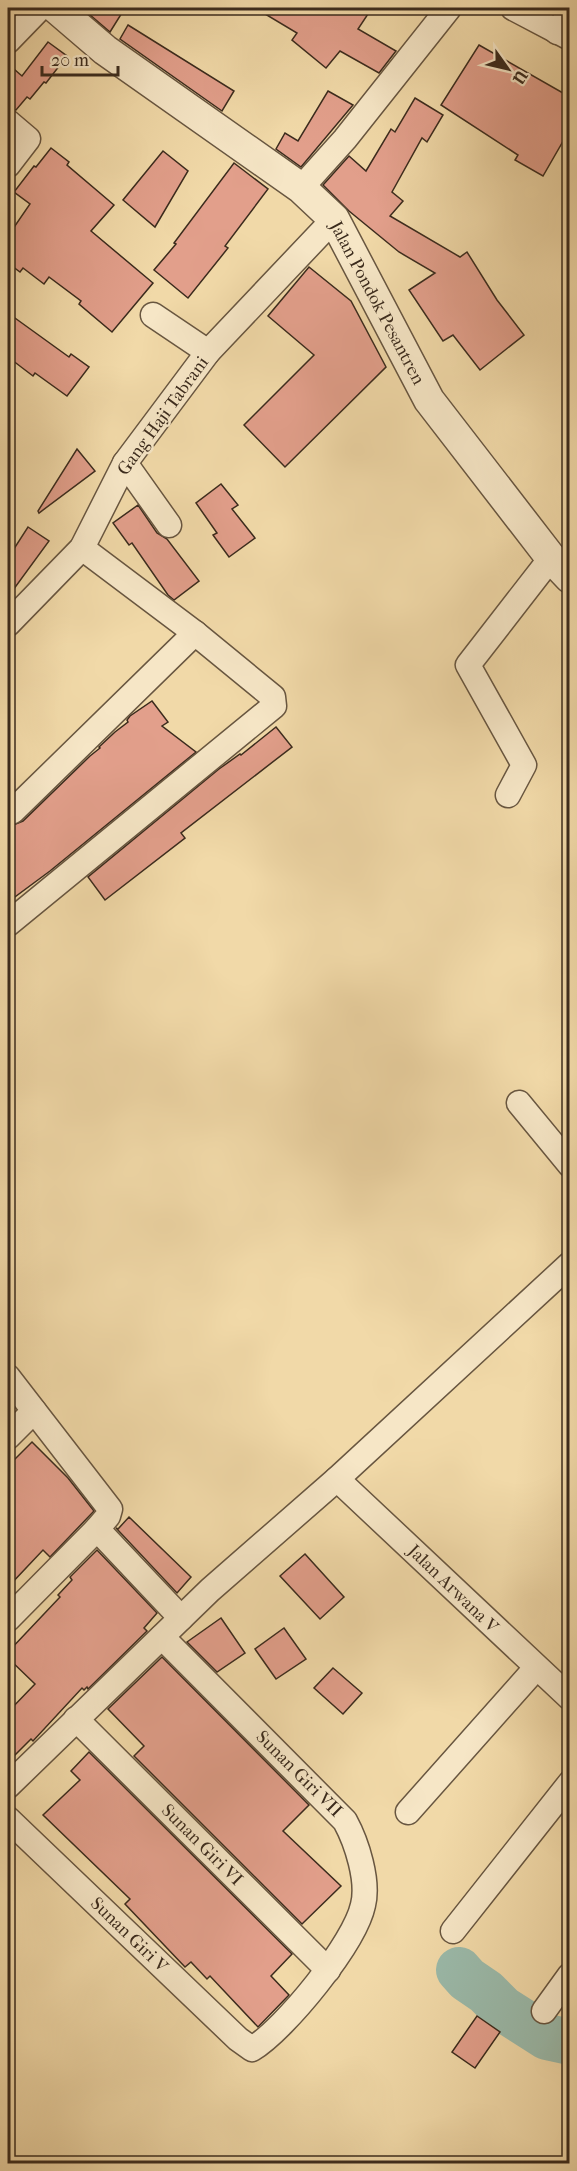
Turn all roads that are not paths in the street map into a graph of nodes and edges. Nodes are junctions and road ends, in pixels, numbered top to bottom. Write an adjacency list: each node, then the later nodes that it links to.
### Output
1 (40, 8): 6 (street)
2 (56, 8): 9 (street, Jalan Pondok Pesantren)
3 (449, 8): 9 (street)
4 (513, 8): 5 (street)
5 (565, 27)
6 (8, 41)
7 (8, 122): 8 (street)
8 (8, 165)
9 (301, 188): 10 (street, Jalan Pondok Pesantren)
10 (334, 219): 12 (street, Gang Haji Tabrani); 16 (street, Jalan Pondok Pesantren)
11 (153, 315): 12 (street)
12 (208, 352): 13 (street, Gang Haji Tabrani)
13 (125, 463): 14 (street); 15 (street, Gang Haji Tabrani)
14 (169, 525)
15 (82, 548): 17 (street, Gang Haji Tabrani); 18 (street)
16 (560, 568): 19 (street)
17 (8, 624)
18 (195, 633): 20 (street); 21 (street)
19 (508, 795)
20 (8, 813)
21 (8, 924)
22 (519, 1103): 23 (street)
23 (570, 1165)
24 (570, 1264): 28 (street)
25 (8, 1377): 26 (street)
26 (34, 1411): 27 (street); 29 (street)
27 (8, 1437)
28 (337, 1479): 30 (street); 33 (street, Jalan Arwana V)
29 (97, 1529): 30 (street); 31 (street)
30 (182, 1617): 32 (street)
31 (8, 1619)
32 (162, 1637): 35 (street); 41 (street, Sunan Giri VII)
33 (536, 1668): 34 (street, Jalan Arwana V); 38 (street)
34 (570, 1698)
35 (76, 1719): 37 (street); 41 (street, Sunan Giri VI)
36 (570, 1783): 40 (street)
37 (8, 1786)
38 (408, 1812)
39 (8, 1819): 44 (street, Sunan Giri V)
40 (453, 1931)
41 (328, 1970): 44 (street, Sunan Giri VII)
42 (570, 1976): 43 (street)
43 (544, 2011)
44 (252, 2049)

